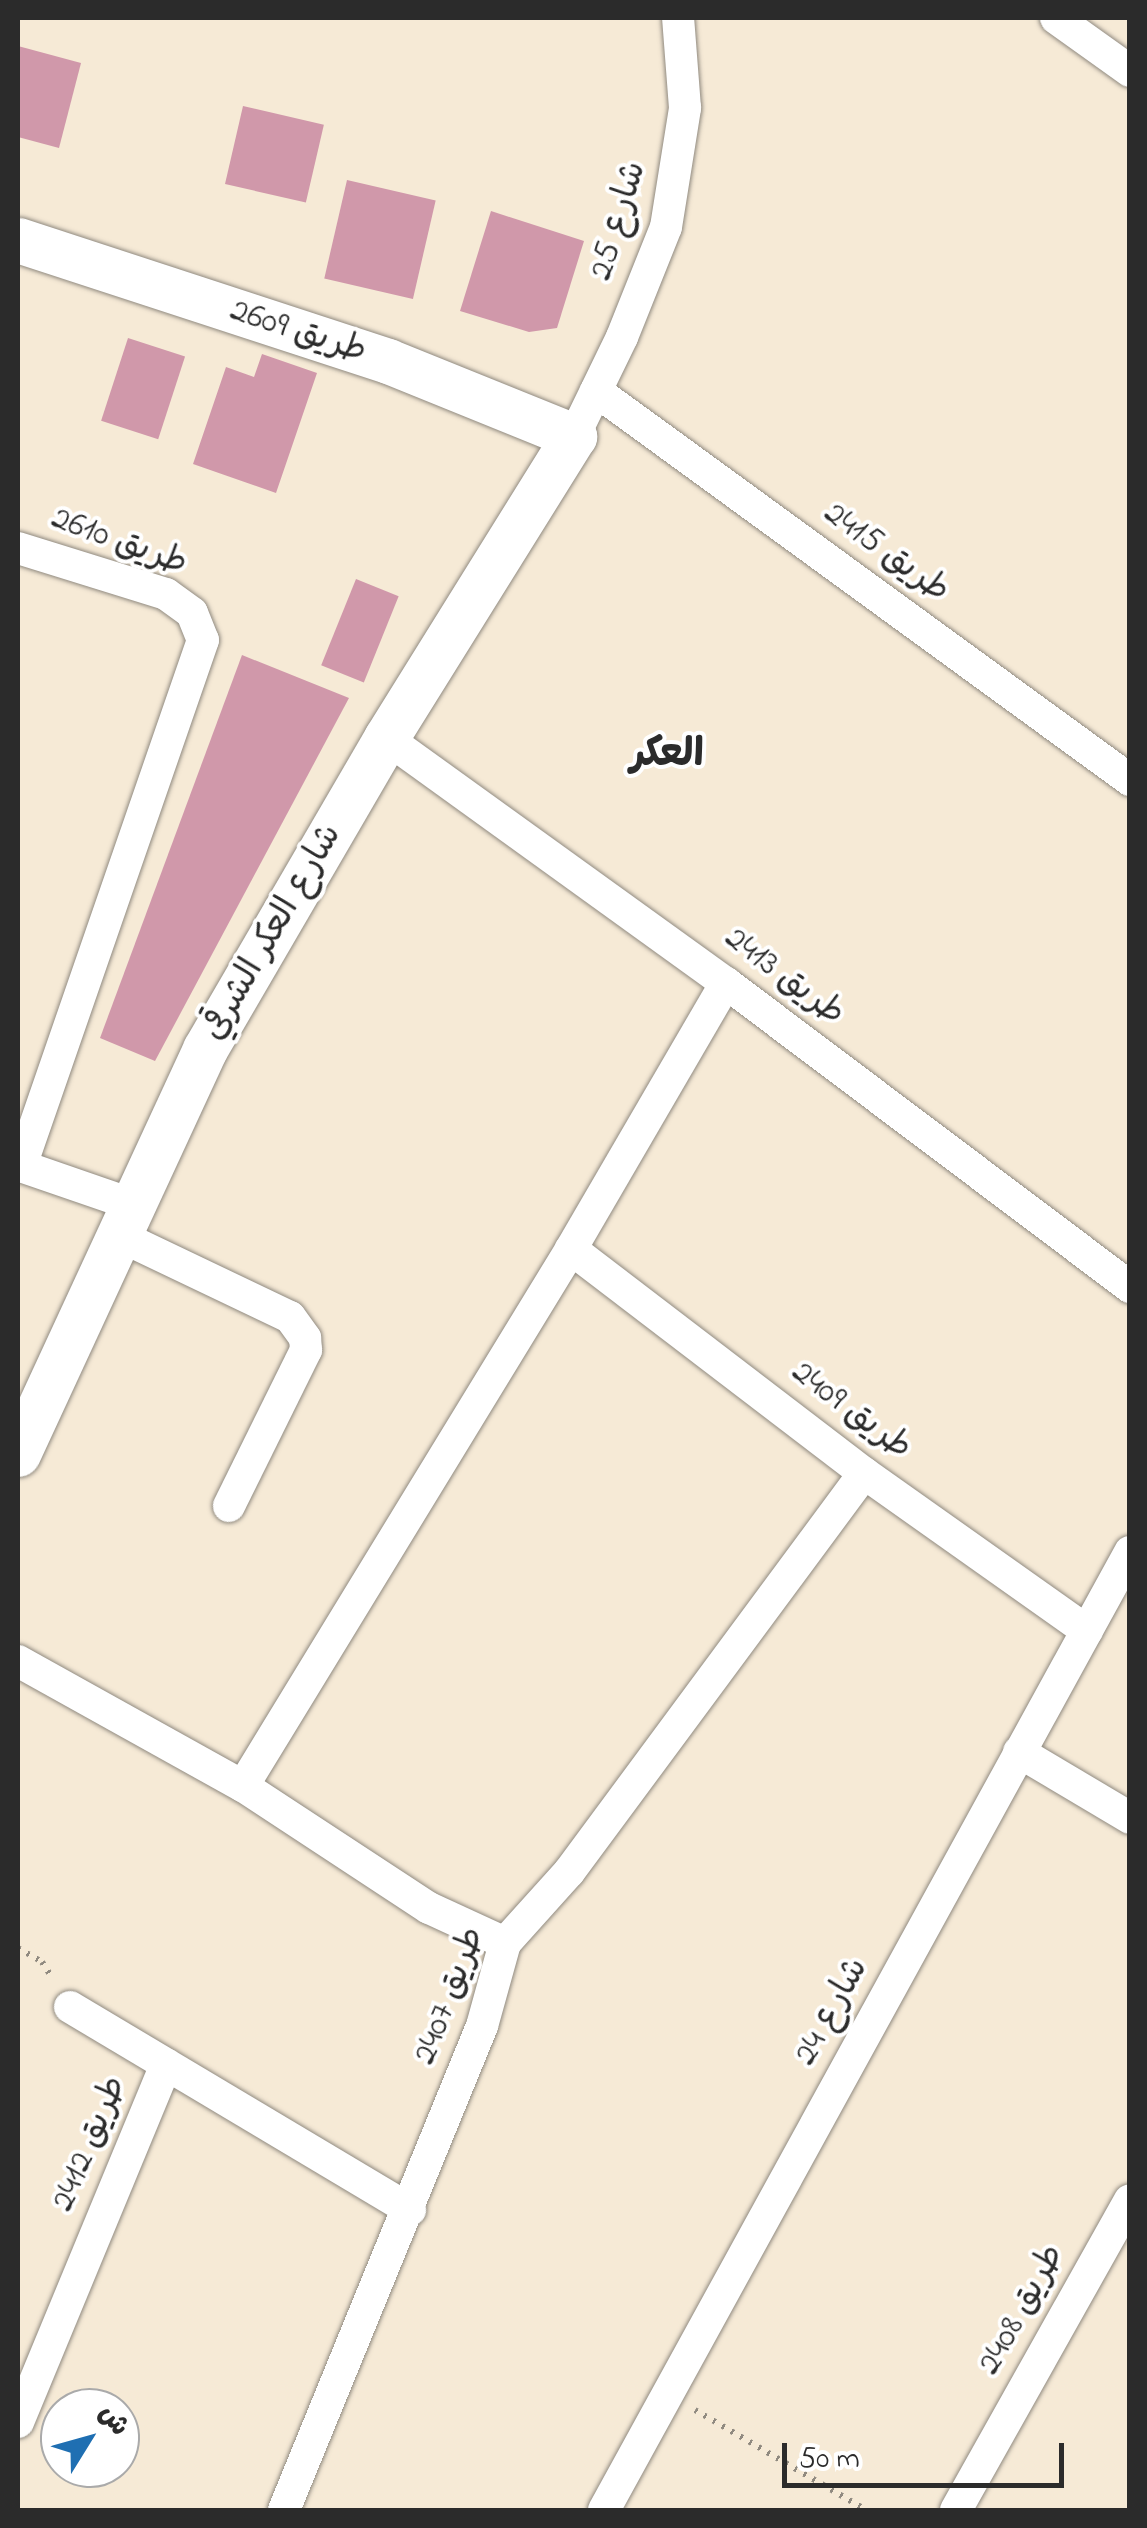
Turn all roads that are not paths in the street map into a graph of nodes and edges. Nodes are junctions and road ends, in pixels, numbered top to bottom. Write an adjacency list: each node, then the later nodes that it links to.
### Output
1 (678, 18): 5 (street, شارع 25)
2 (1056, 18): 3 (street)
3 (1130, 71)
4 (18, 240): 6 (street, طريق 2609)
5 (596, 391): 6 (street, شارع 25); 9 (street, طريق 2415)
6 (574, 436): 8 (street, شارع العكر الشرقي)
7 (18, 548): 11 (street, طريق 2610)
8 (386, 738): 10 (street, طريق 2413); 12 (street, شارع العكر الشرقي)
9 (1130, 780)
10 (726, 983): 13 (street); 14 (street, طريق 2413)
11 (19, 1165): 12 (street)
12 (127, 1220): 15 (street, شارع العكر الشرقي); 17 (street)
13 (571, 1249): 16 (street, طريق 2409); 22 (street)
14 (1130, 1287)
15 (18, 1454)
16 (864, 1472): 19 (street, طريق 2409); 24 (street, طريق 2407)
17 (229, 1506)
18 (1130, 1552): 19 (street, شارع 24)
19 (1087, 1631): 21 (street, شارع 24)
20 (18, 1661): 22 (street)
21 (1019, 1752): 23 (street); 31 (street, شارع 24)
22 (243, 1786): 24 (street)
23 (1130, 1818)
24 (505, 1943): 28 (street, طريق 2407)
25 (70, 2007): 26 (street)
26 (166, 2064): 28 (street); 29 (street, طريق 2412)
27 (1130, 2200): 32 (street, طريق 2408)
28 (410, 2210): 30 (street, طريق 2407)
29 (18, 2422)
30 (284, 2510)
31 (604, 2510)
32 (956, 2510)

